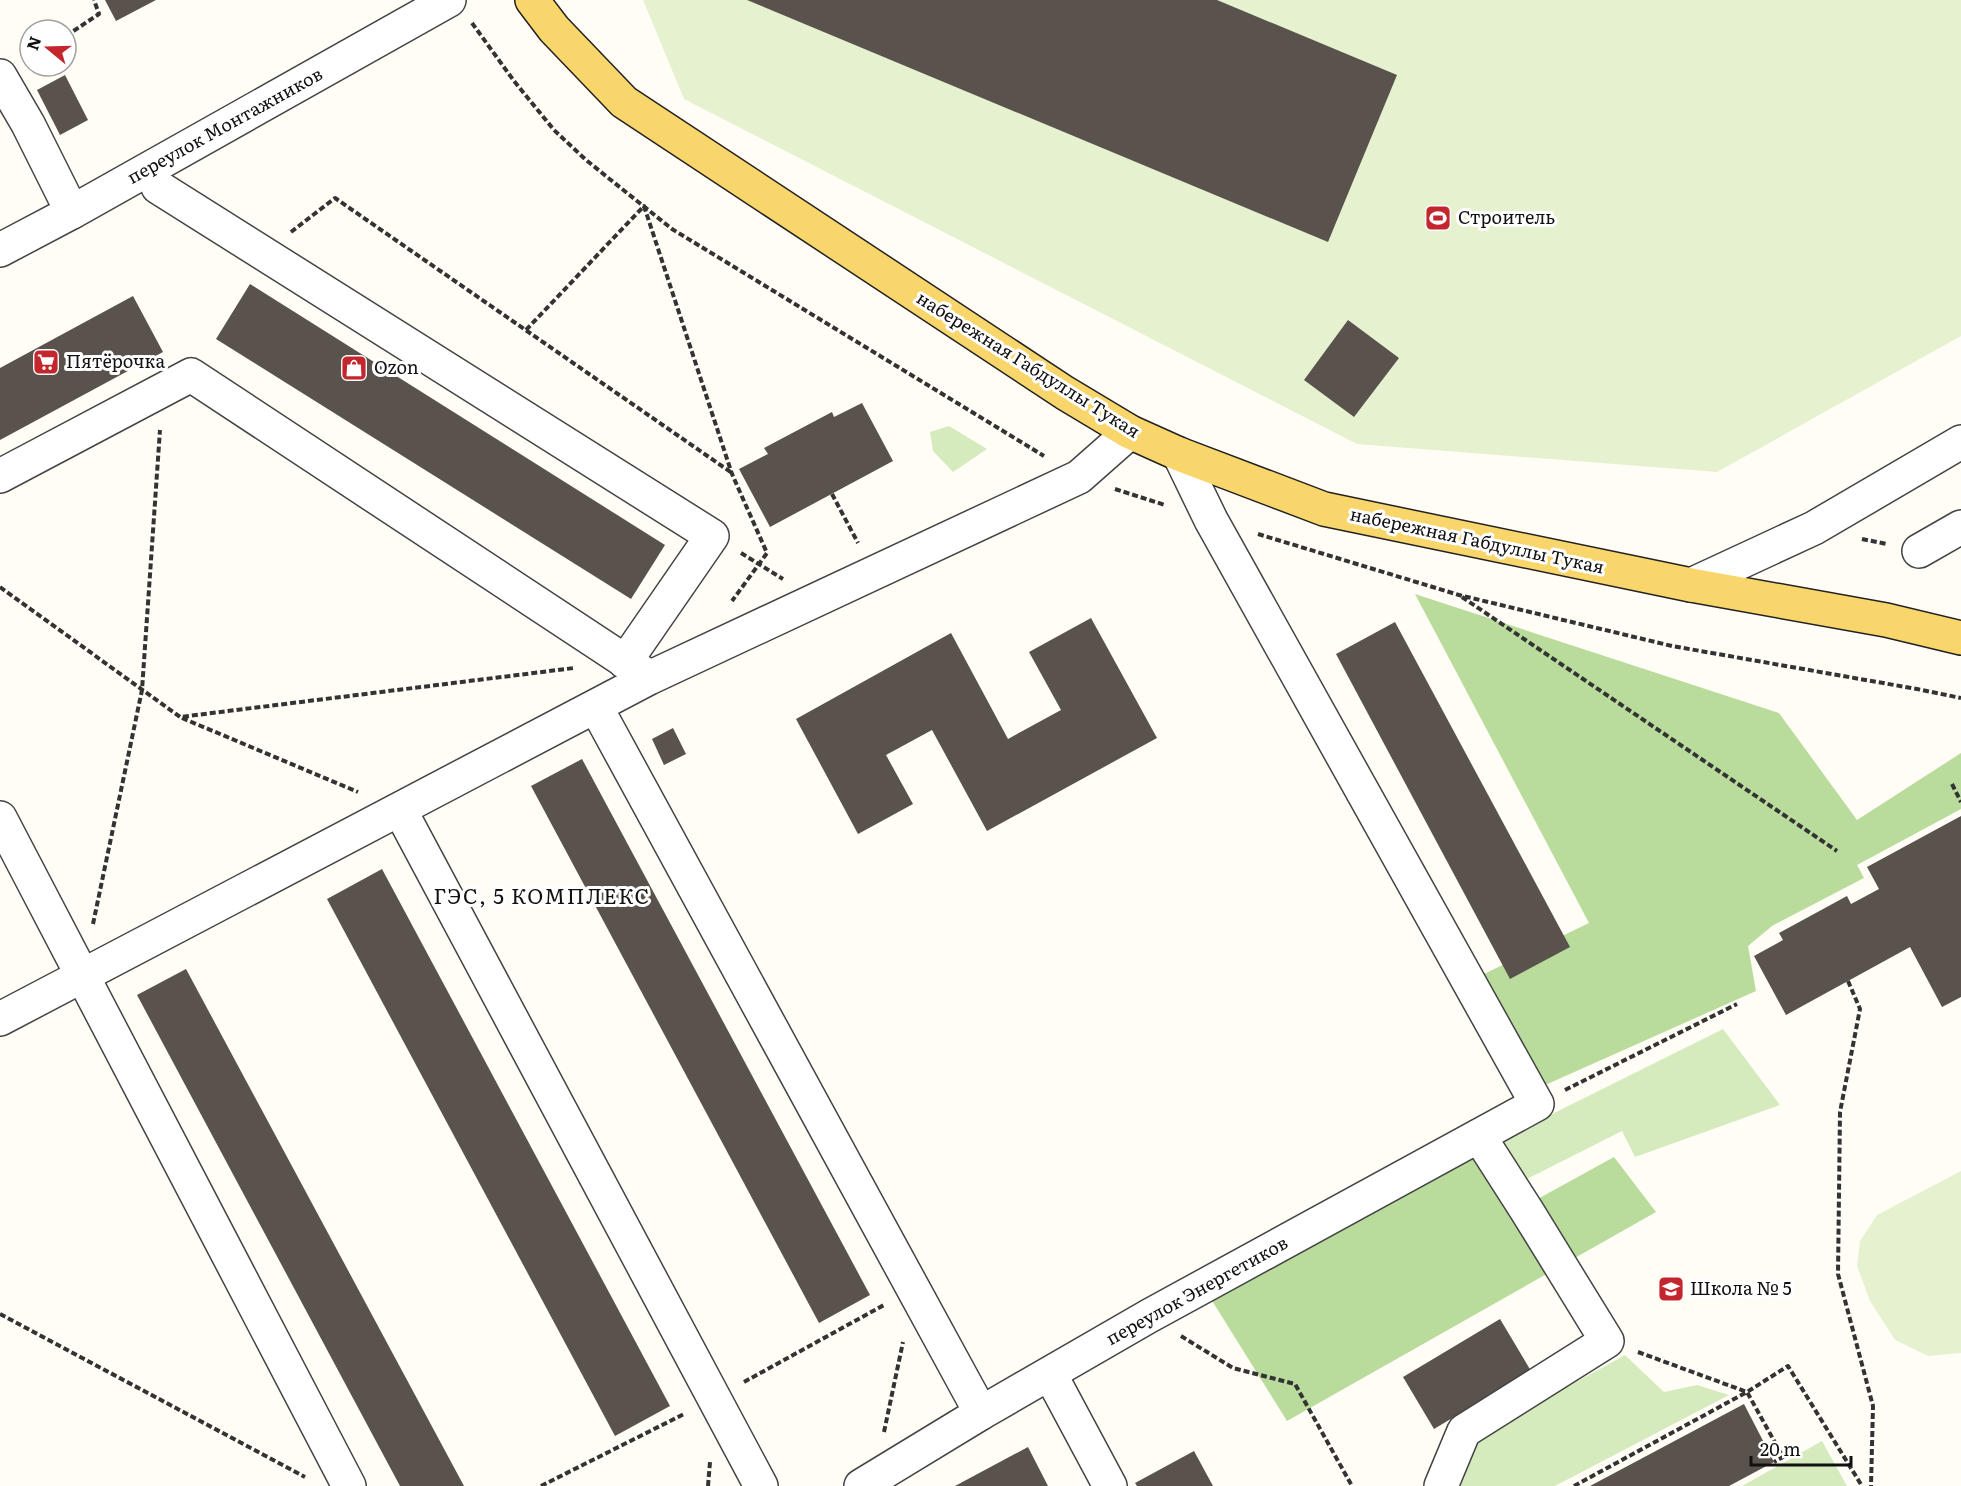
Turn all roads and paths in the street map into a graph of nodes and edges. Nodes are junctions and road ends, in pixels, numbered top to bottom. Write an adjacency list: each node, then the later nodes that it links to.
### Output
1 (94, 0): 4 (path)
2 (449, 0): 7 (street, переулок Монтажников)
3 (532, 0): 12 (main road, набережная Габдуллы Тукая)
4 (78, 28)
5 (0, 76): 7 (street)
6 (158, 187): 9 (street)
7 (72, 212): 8 (street, переулок Монтажников)
8 (0, 250)
9 (263, 253): 10 (path); 19 (street)
10 (526, 330): 15 (path); 15 (path)
11 (161, 391): 16 (street); 28 (street); 29 (path)
12 (1130, 432): 14 (main road, набережная Габдуллы Тукая); 22 (street)
13 (1961, 442): 23 (street)
14 (1179, 454): 23 (main road, набережная Габдуллы Тукая); 41 (street)
15 (732, 474): 21 (path)
16 (0, 476)
17 (832, 494): 22 (path)
18 (1961, 527): 20 (street)
19 (712, 536): 26 (path); 28 (street)
20 (1918, 551)
21 (767, 553)
22 (874, 573): 26 (street)
23 (1691, 585): 27 (main road, набережная Габдуллы Тукая)
24 (0, 587): 29 (path)
25 (1459, 595): 36 (path)
26 (817, 599): 28 (street)
27 (1961, 638)
28 (637, 670): 30 (street); 31 (path)
29 (142, 690): 31 (path); 37 (path)
30 (596, 707): 34 (street); 43 (street)
31 (180, 717): 34 (path)
32 (1952, 784): 33 (path)
33 (1961, 802)
34 (400, 810): 37 (street); 49 (street)
35 (0, 818): 37 (street)
36 (1837, 851)
37 (83, 974): 40 (street); 54 (street)
38 (1848, 981): 62 (path)
39 (1737, 1004): 41 (path)
40 (0, 1019)
41 (1538, 1104): 42 (street, переулок Энергетиков)
42 (1479, 1136): 45 (street, переулок Энергетиков); 46 (street)
43 (914, 1288): 49 (path); 50 (street); 53 (path)
44 (0, 1314): 52 (path)
45 (1149, 1316): 47 (street, переулок Энергетиков); 58 (path)
46 (1607, 1341): 48 (path); 59 (street)
47 (1050, 1374): 50 (street, переулок Энергетиков); 57 (street)
48 (1747, 1392): 51 (path); 60 (path); 61 (path)
49 (714, 1399): 55 (path); 56 (street)
50 (981, 1413): 53 (street, переулок Энергетиков)
51 (1774, 1462)
52 (312, 1480)
53 (868, 1482)
54 (349, 1486)
55 (541, 1486)
56 (760, 1486)
57 (1110, 1486)
58 (1352, 1486)
59 (1441, 1486)
60 (1574, 1486)
61 (1862, 1486)
62 (1871, 1486)

